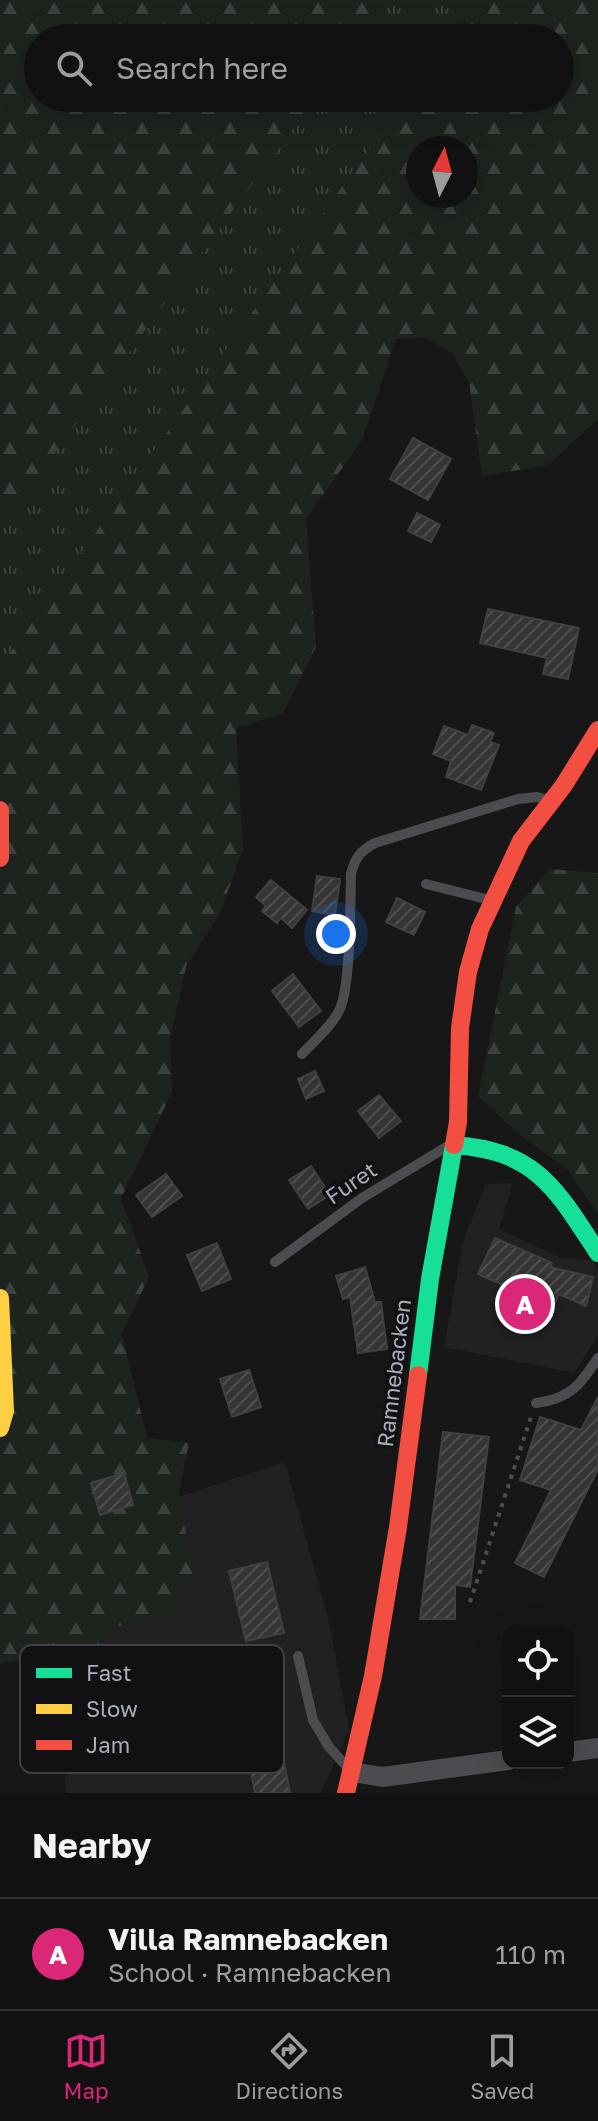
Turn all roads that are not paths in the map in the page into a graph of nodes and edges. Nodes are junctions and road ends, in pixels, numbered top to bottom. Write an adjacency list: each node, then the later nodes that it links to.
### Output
1 (598, 730): 2 (street, Ramnebacken)
2 (551, 801): 6 (street, Ramnebacken); 7 (lane)
3 (0, 810): 4 (street)
4 (0, 858)
5 (426, 884): 6 (lane)
6 (493, 901): 8 (street, Ramnebacken)
7 (302, 1054)
8 (454, 1145): 9 (street); 10 (lane, Furet); 19 (street, Ramnebacken)
9 (598, 1253)
10 (275, 1262)
11 (0, 1298): 14 (street)
12 (598, 1358): 13 (lane)
13 (536, 1403)
14 (0, 1428)
15 (298, 1656): 19 (lane)
16 (598, 1748): 17 (street)
17 (574, 1751)
18 (502, 1761): 19 (street)
19 (352, 1772): 20 (street, Ramnebacken)
20 (346, 1793)

